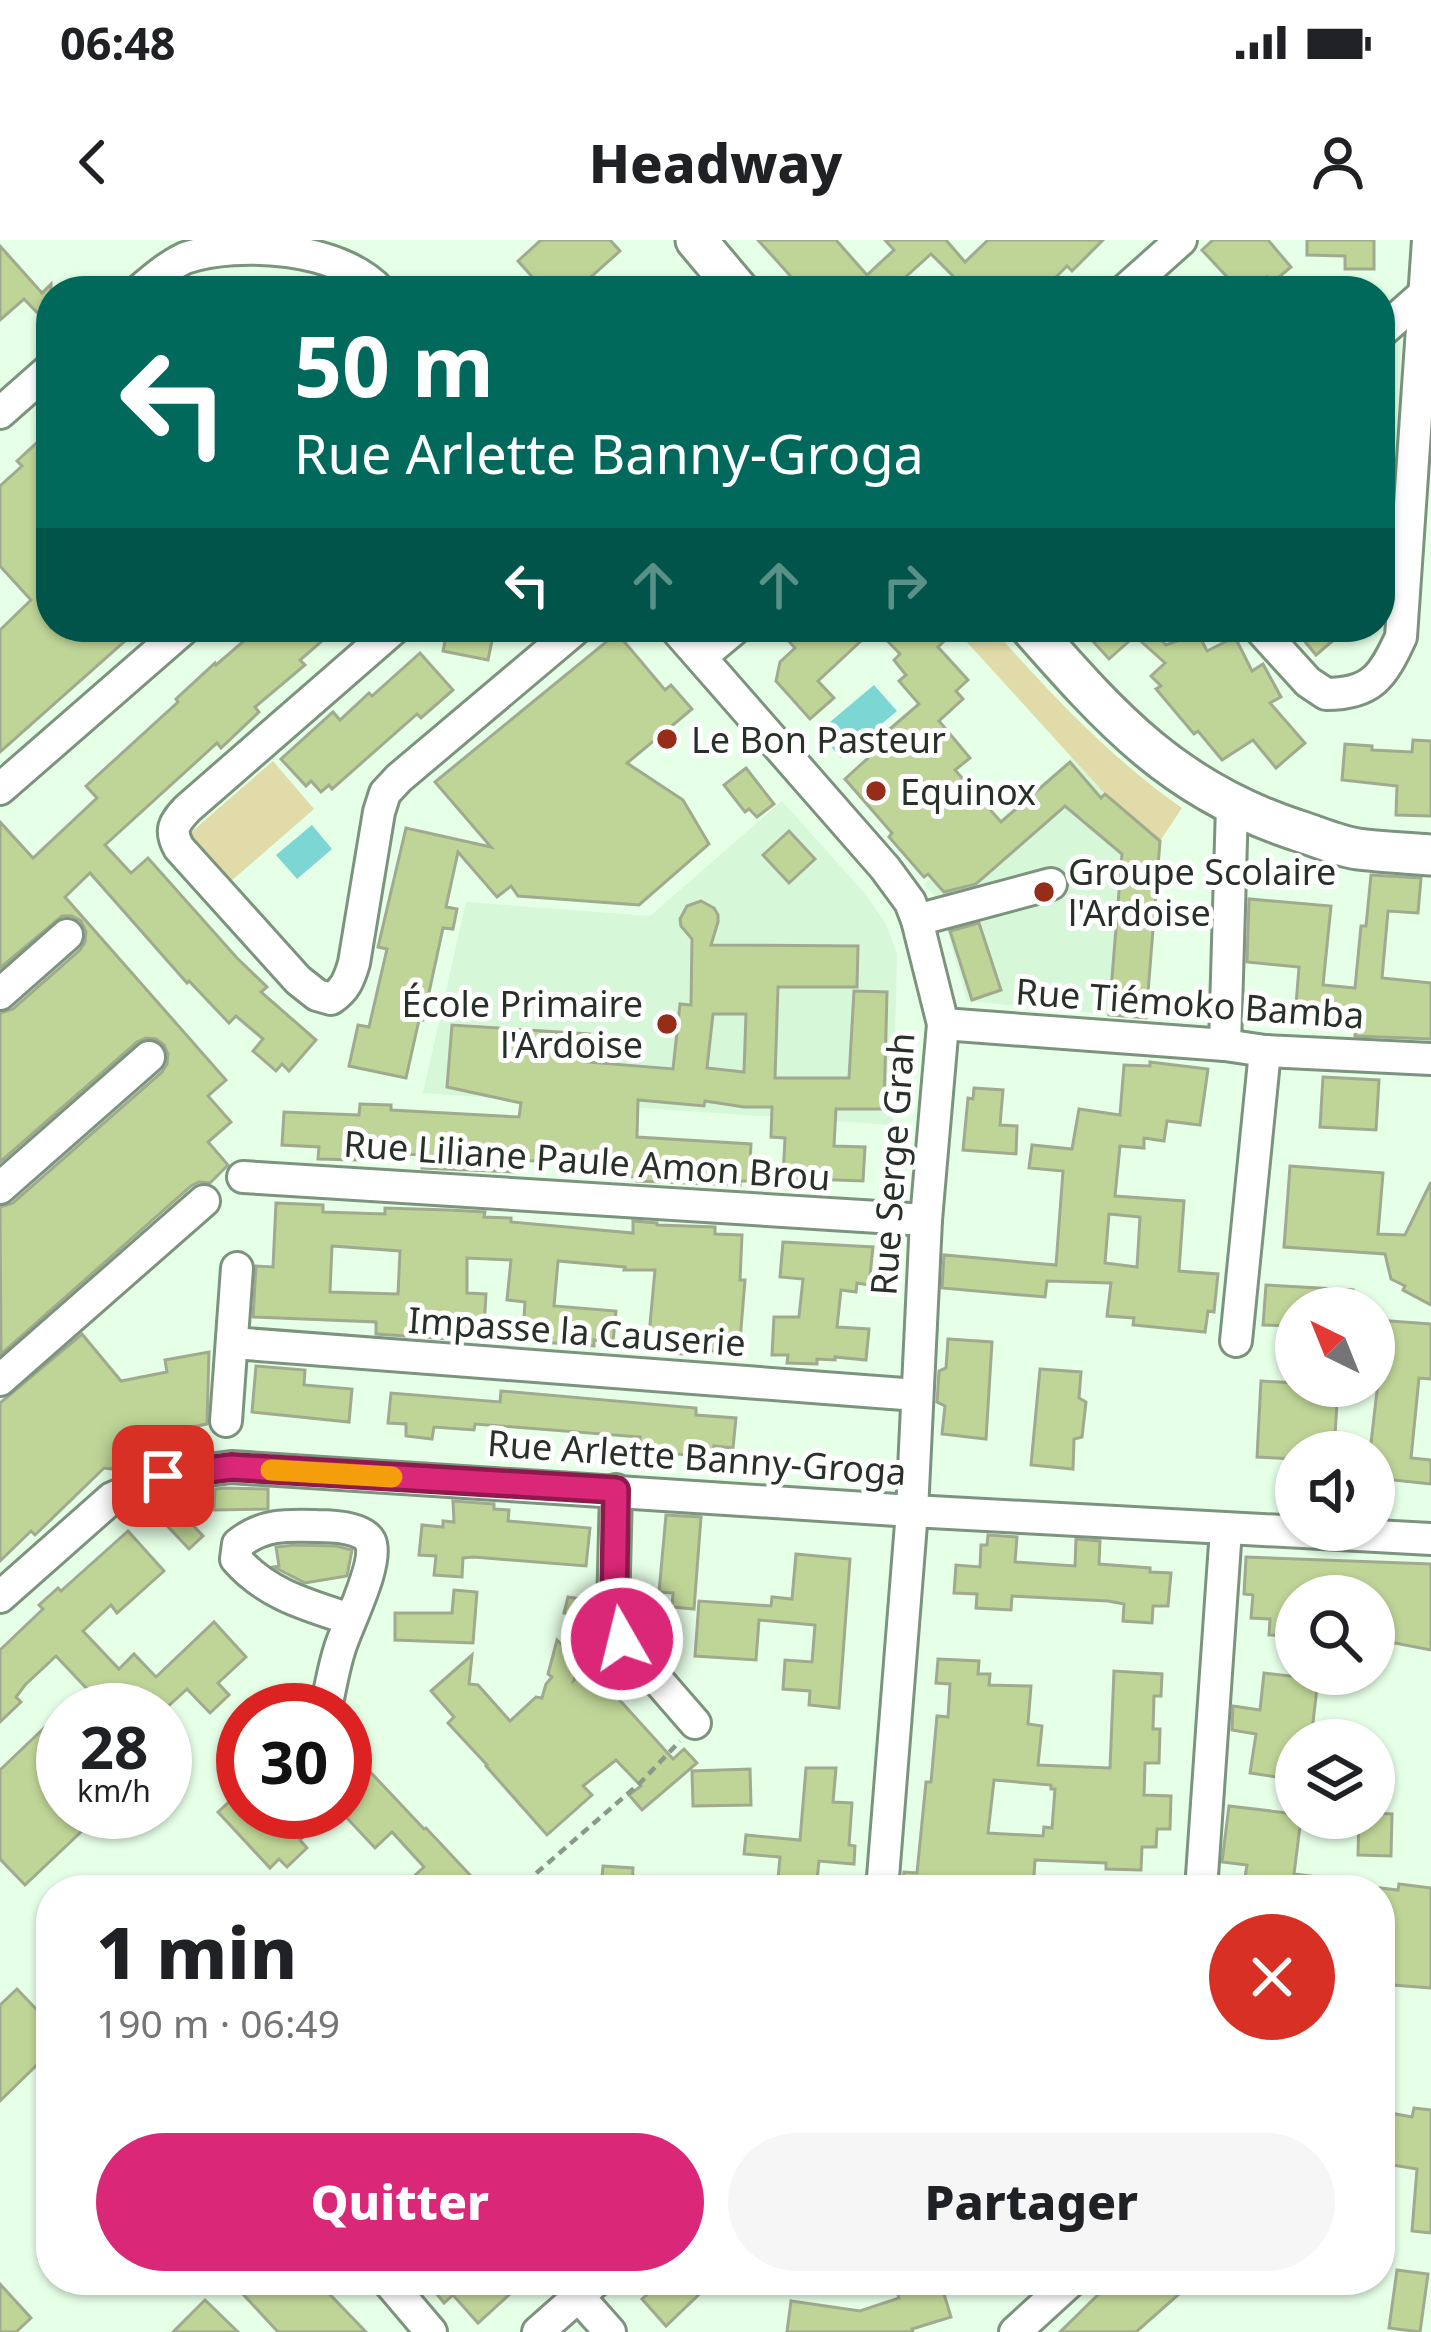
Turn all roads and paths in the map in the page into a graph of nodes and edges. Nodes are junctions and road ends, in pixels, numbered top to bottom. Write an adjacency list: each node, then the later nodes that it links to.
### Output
1 (1181, 240): 8 (street)
2 (1428, 240): 9 (street)
3 (709, 245): 7 (main road)
4 (196, 248): 5 (street); 6 (street)
5 (156, 276)
6 (363, 276)
7 (729, 276)
8 (1141, 276)
9 (1424, 294): 10 (street); 19 (street)
10 (1395, 320)
11 (36, 381): 12 (street)
12 (0, 413)
13 (169, 642): 21 (street)
14 (379, 642): 15 (street)
15 (557, 642)
16 (688, 642): 20 (street, Rue Serge Grah)
17 (719, 642): 20 (street)
18 (1043, 642): 22 (main road)
19 (1272, 642)
20 (701, 657): 25 (street, Rue Serge Grah)
21 (0, 789)
22 (1232, 806): 23 (main road); 29 (street)
23 (1431, 855)
24 (1051, 884): 25 (street)
25 (917, 920): 28 (street, Rue Serge Grah)
26 (67, 935): 27 (street)
27 (0, 994)
28 (943, 1024): 29 (street, Rue Tiémoko Bamba); 36 (street, Rue Serge Grah)
29 (1225, 1045): 30 (street, Rue Tiémoko Bamba)
30 (1265, 1051): 32 (street, Rue Tiémoko Bamba); 38 (street)
31 (149, 1057): 34 (street)
32 (1431, 1060)
33 (243, 1177): 36 (street, Rue Liliane Paule Amon Brou)
34 (0, 1188)
35 (204, 1201): 40 (street)
36 (926, 1220): 41 (street, Rue Serge Grah)
37 (237, 1268): 39 (street)
38 (1236, 1341)
39 (232, 1343): 41 (street, Impasse la Causerie); 42 (street)
40 (4, 1370)
41 (917, 1395): 44 (street, Rue Serge Grah)
42 (226, 1421)
43 (616, 1490): 44 (street, Rue Arlette Banny-Groga); 47 (street, Rue Arlette Banny-Groga); 50 (street)
44 (912, 1511): 45 (street, Rue Arlette Banny-Groga); 52 (street, Rue Serge Grah)
45 (1226, 1529): 46 (street, Rue Arlette Banny-Groga); 53 (street)
46 (1431, 1539)
47 (0, 1597)
48 (350, 1619): 49 (street)
49 (332, 1683)
50 (694, 1724): 51 (path)
51 (534, 1875)
52 (883, 1875)
53 (1202, 1875)
54 (399, 2295): 58 (street)
55 (580, 2295): 59 (street)
56 (592, 2295): 60 (street)
57 (1056, 2295): 61 (street)
58 (431, 2332)
59 (538, 2332)
60 (610, 2332)
61 (1015, 2332)

